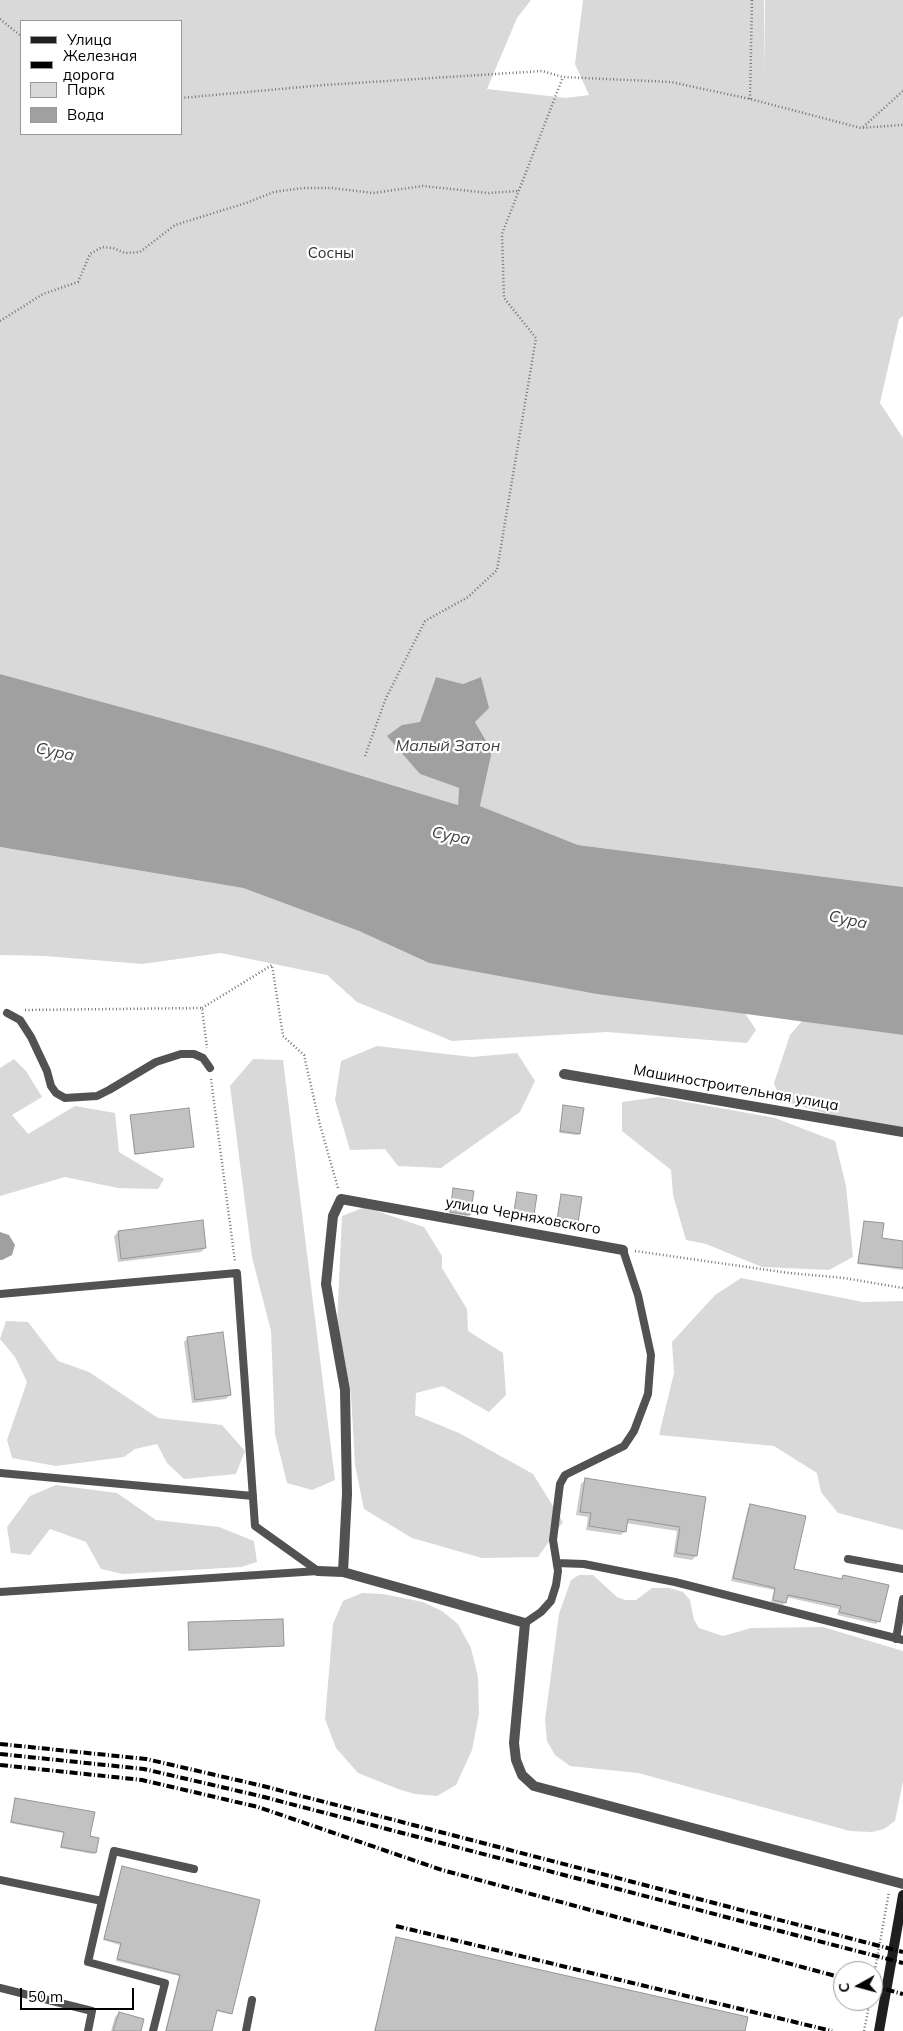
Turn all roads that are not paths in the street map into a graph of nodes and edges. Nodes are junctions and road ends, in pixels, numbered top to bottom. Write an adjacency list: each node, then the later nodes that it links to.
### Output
1 (7, 1012): 2 (lane)
2 (210, 1068)
3 (564, 1074): 4 (street, Машиностроительная улица)
4 (903, 1132)
5 (623, 1250): 10 (lane); 13 (street, улица Черняховского)
6 (0, 1294): 8 (lane)
7 (0, 1473): 8 (lane)
8 (252, 1496): 12 (lane)
9 (848, 1559): 11 (lane)
10 (557, 1563): 16 (lane); 17 (lane)
11 (903, 1569)
12 (318, 1571): 13 (street); 14 (lane)
13 (343, 1572): 16 (street)
14 (0, 1592)
15 (903, 1600): 17 (lane)
16 (525, 1622): 20 (street)
17 (900, 1640)
18 (194, 1869): 22 (lane)
19 (0, 1880): 22 (lane)
20 (903, 1884)
21 (903, 1894): 28 (main road)
22 (102, 1901): 26 (lane)
23 (0, 1988): 25 (lane)
24 (252, 2000): 27 (lane)
25 (88, 2031)
26 (153, 2031)
27 (246, 2031)
28 (879, 2031)

